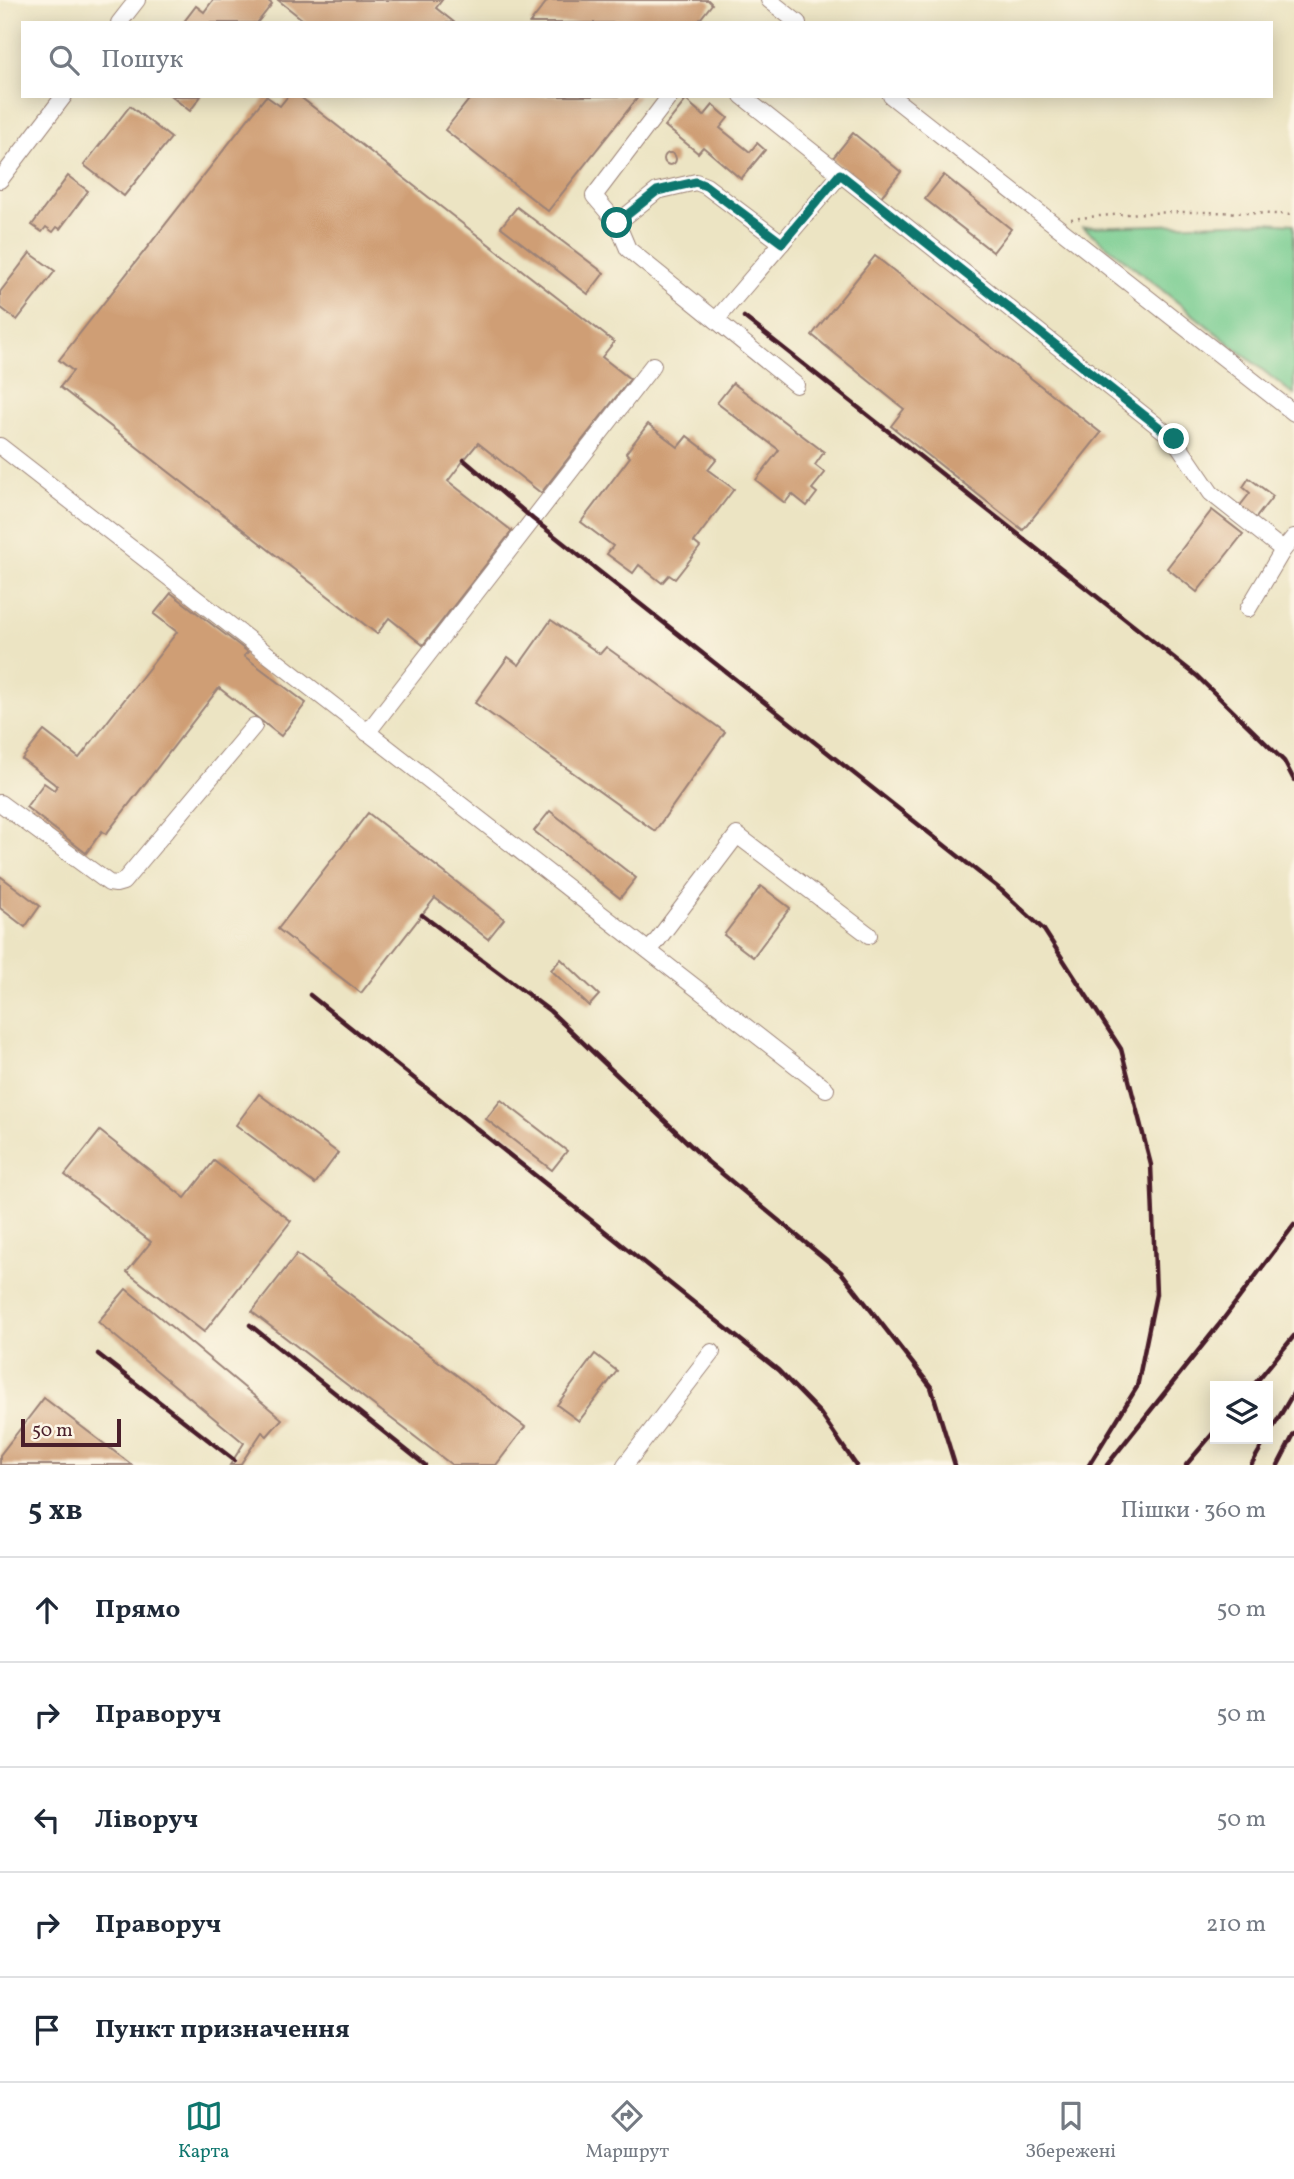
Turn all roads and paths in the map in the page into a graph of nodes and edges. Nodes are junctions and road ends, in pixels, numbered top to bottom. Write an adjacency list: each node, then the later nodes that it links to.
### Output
1 (137, 0): 3 (lane)
2 (769, 0): 4 (lane)
3 (121, 21)
4 (795, 21)
5 (62, 98): 10 (lane)
6 (668, 98): 13 (lane)
7 (744, 98): 9 (lane)
8 (894, 98): 12 (lane)
9 (840, 174): 14 (lane); 21 (lane)
10 (0, 180)
11 (1294, 215): 12 (path)
12 (1051, 222): 18 (lane)
13 (617, 223): 14 (lane); 15 (lane)
14 (782, 243): 15 (lane)
15 (716, 320): 17 (lane)
16 (653, 365): 24 (lane)
17 (796, 385)
18 (1294, 414)
19 (0, 446): 24 (lane)
20 (1294, 537): 21 (lane)
21 (1283, 550): 22 (lane)
22 (1248, 609)
23 (254, 726): 25 (lane)
24 (367, 733): 27 (lane)
25 (0, 803)
26 (869, 935): 27 (lane)
27 (650, 950): 28 (lane)
28 (827, 1088)
29 (712, 1352): 30 (lane)
30 (625, 1465)

